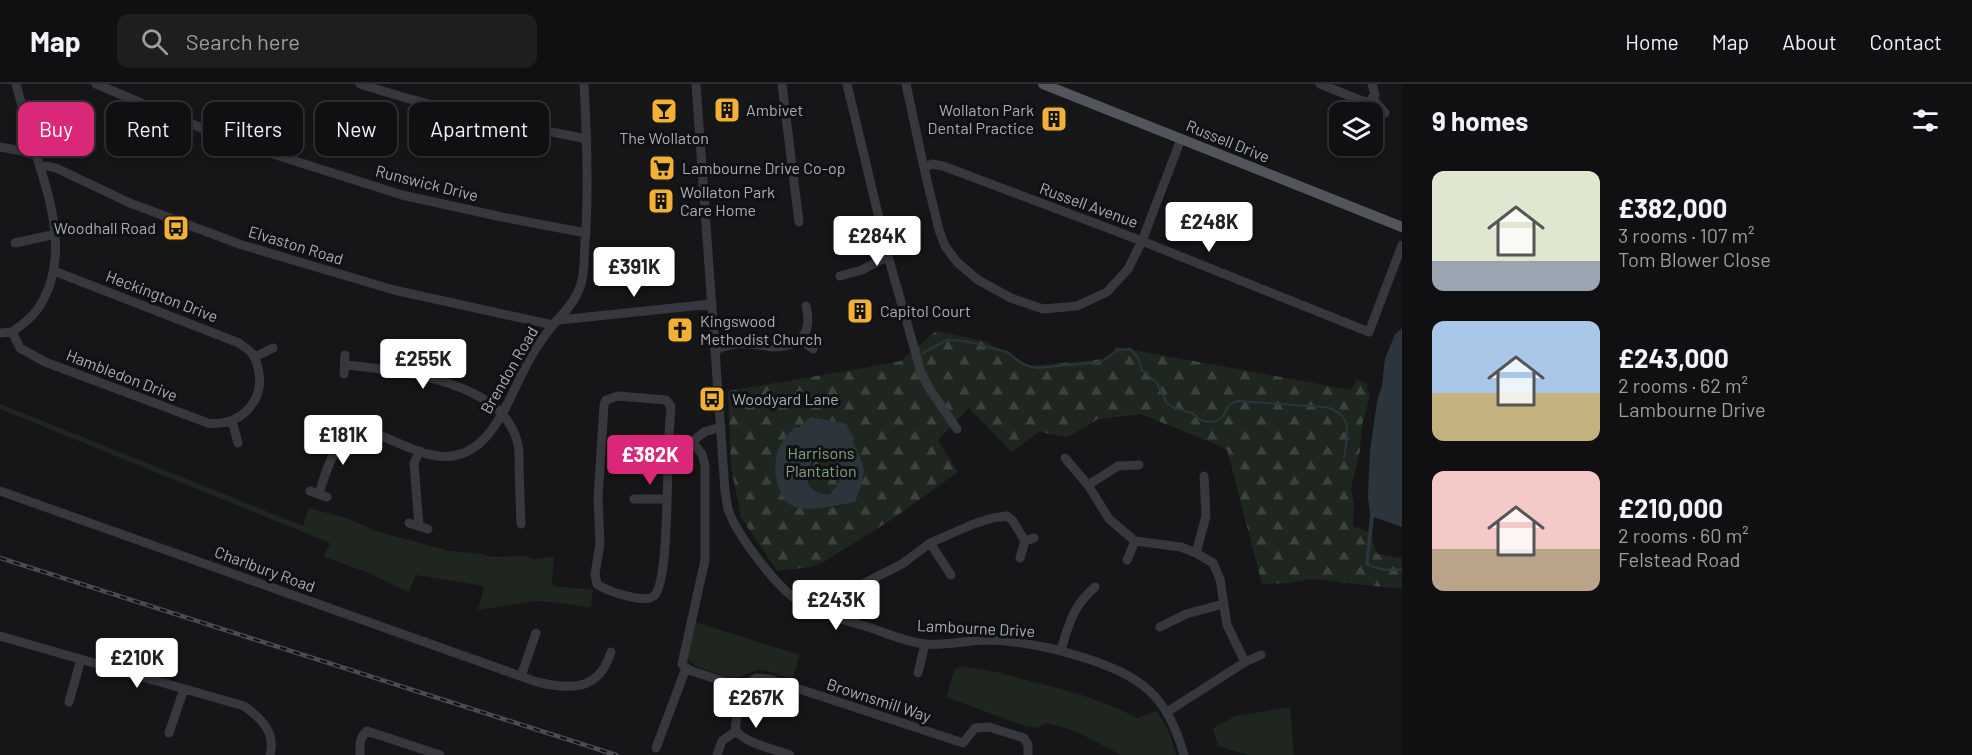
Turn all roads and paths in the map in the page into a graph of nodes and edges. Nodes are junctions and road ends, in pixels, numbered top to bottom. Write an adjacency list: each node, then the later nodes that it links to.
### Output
1 (16, 84): 13 (street)
2 (96, 84): 24 (street, Runswick Drive)
3 (360, 84): 15 (street)
4 (584, 84): 15 (street, Brendon Road)
5 (696, 84): 32 (street, Lambourne Drive)
6 (782, 84): 22 (street)
7 (847, 84): 29 (street)
8 (906, 84): 21 (street)
9 (1043, 84): 16 (main road, Russell Drive)
10 (1320, 84): 12 (street)
11 (1372, 84): 12 (street)
12 (1372, 98): 14 (street)
13 (21, 102)
14 (1385, 113)
15 (587, 139): 24 (street, Brendon Road)
16 (1181, 139): 23 (main road, Russell Drive); 26 (street)
17 (0, 147): 18 (street)
18 (18, 150)
19 (37, 156): 20 (street)
20 (41, 167): 25 (street); 34 (street, Elvaston Road)
21 (924, 168): 26 (street, Russell Avenue); 26 (street)
22 (798, 222)
23 (1402, 227)
24 (586, 233): 34 (street, Brendon Road)
25 (56, 234): 27 (street); 30 (street)
26 (1142, 241): 28 (street, Russell Avenue)
27 (15, 243)
28 (1402, 245)
29 (888, 256): 31 (street); 46 (street)
30 (54, 271): 35 (street); 41 (street, Heckington Drive)
31 (844, 272)
32 (712, 304): 34 (street, Elvaston Road); 39 (street, Lambourne Drive)
33 (806, 306): 37 (street)
34 (556, 322): 43 (street, Brendon Road)
35 (12, 332): 36 (street); 44 (street, Hambledon Drive)
36 (0, 333)
37 (801, 340): 39 (street); 40 (street)
38 (273, 348): 41 (street)
39 (716, 350): 45 (street, Lambourne Drive)
40 (813, 350)
41 (255, 357): 44 (street)
42 (345, 365): 43 (street)
43 (502, 414): 50 (street, Brendon Road); 63 (street)
44 (232, 421): 48 (street)
45 (721, 427): 47 (street); 73 (street, Lambourne Drive)
46 (957, 429)
47 (692, 442): 49 (street); 83 (street)
48 (238, 443)
49 (672, 448): 60 (street); 60 (street)
50 (420, 451): 58 (street, Brendon Road); 62 (street)
51 (1120, 455): 54 (street)
52 (1065, 464): 56 (street)
53 (1139, 465): 54 (street)
54 (1118, 466): 56 (street)
55 (1204, 476): 67 (street)
56 (1088, 485): 65 (street)
57 (0, 491): 85 (street, Charlbury Road)
58 (319, 494)
59 (634, 499): 60 (street)
60 (666, 499)
61 (969, 514): 64 (street)
62 (409, 523)
63 (521, 525)
64 (971, 525): 66 (street); 68 (street)
65 (1135, 541): 67 (street); 69 (street)
66 (930, 543): 70 (street); 73 (street)
67 (1196, 553): 72 (street)
68 (1020, 558)
69 (1127, 560)
70 (951, 575)
71 (1095, 587): 78 (street)
72 (1223, 604): 74 (street); 82 (street)
73 (837, 617): 77 (street, Lambourne Drive)
74 (1164, 621)
75 (536, 633): 85 (street)
76 (0, 636): 81 (street)
77 (925, 644): 78 (street, Lambourne Drive); 84 (street)
78 (1061, 650): 89 (street, Lambourne Drive)
79 (611, 652): 85 (street, Charlbury Road)
80 (1261, 654): 82 (street)
81 (81, 659): 86 (street); 88 (street)
82 (1245, 662): 89 (street)
83 (686, 668): 87 (street); 93 (street)
84 (918, 673)
85 (520, 676)
86 (184, 689): 91 (street); 95 (street)
87 (746, 689): 90 (street); 92 (street, Brownsmill Way)
88 (69, 702)
89 (1167, 712): 101 (street, Lambourne Drive)
90 (736, 731): 98 (street); 99 (street)
91 (169, 733)
92 (963, 743): 94 (street); 100 (street)
93 (656, 748)
94 (963, 754)
95 (270, 755)
96 (360, 755): 97 (street)
97 (440, 755)
98 (717, 755)
99 (790, 755)
100 (1028, 755)
101 (1184, 755)

